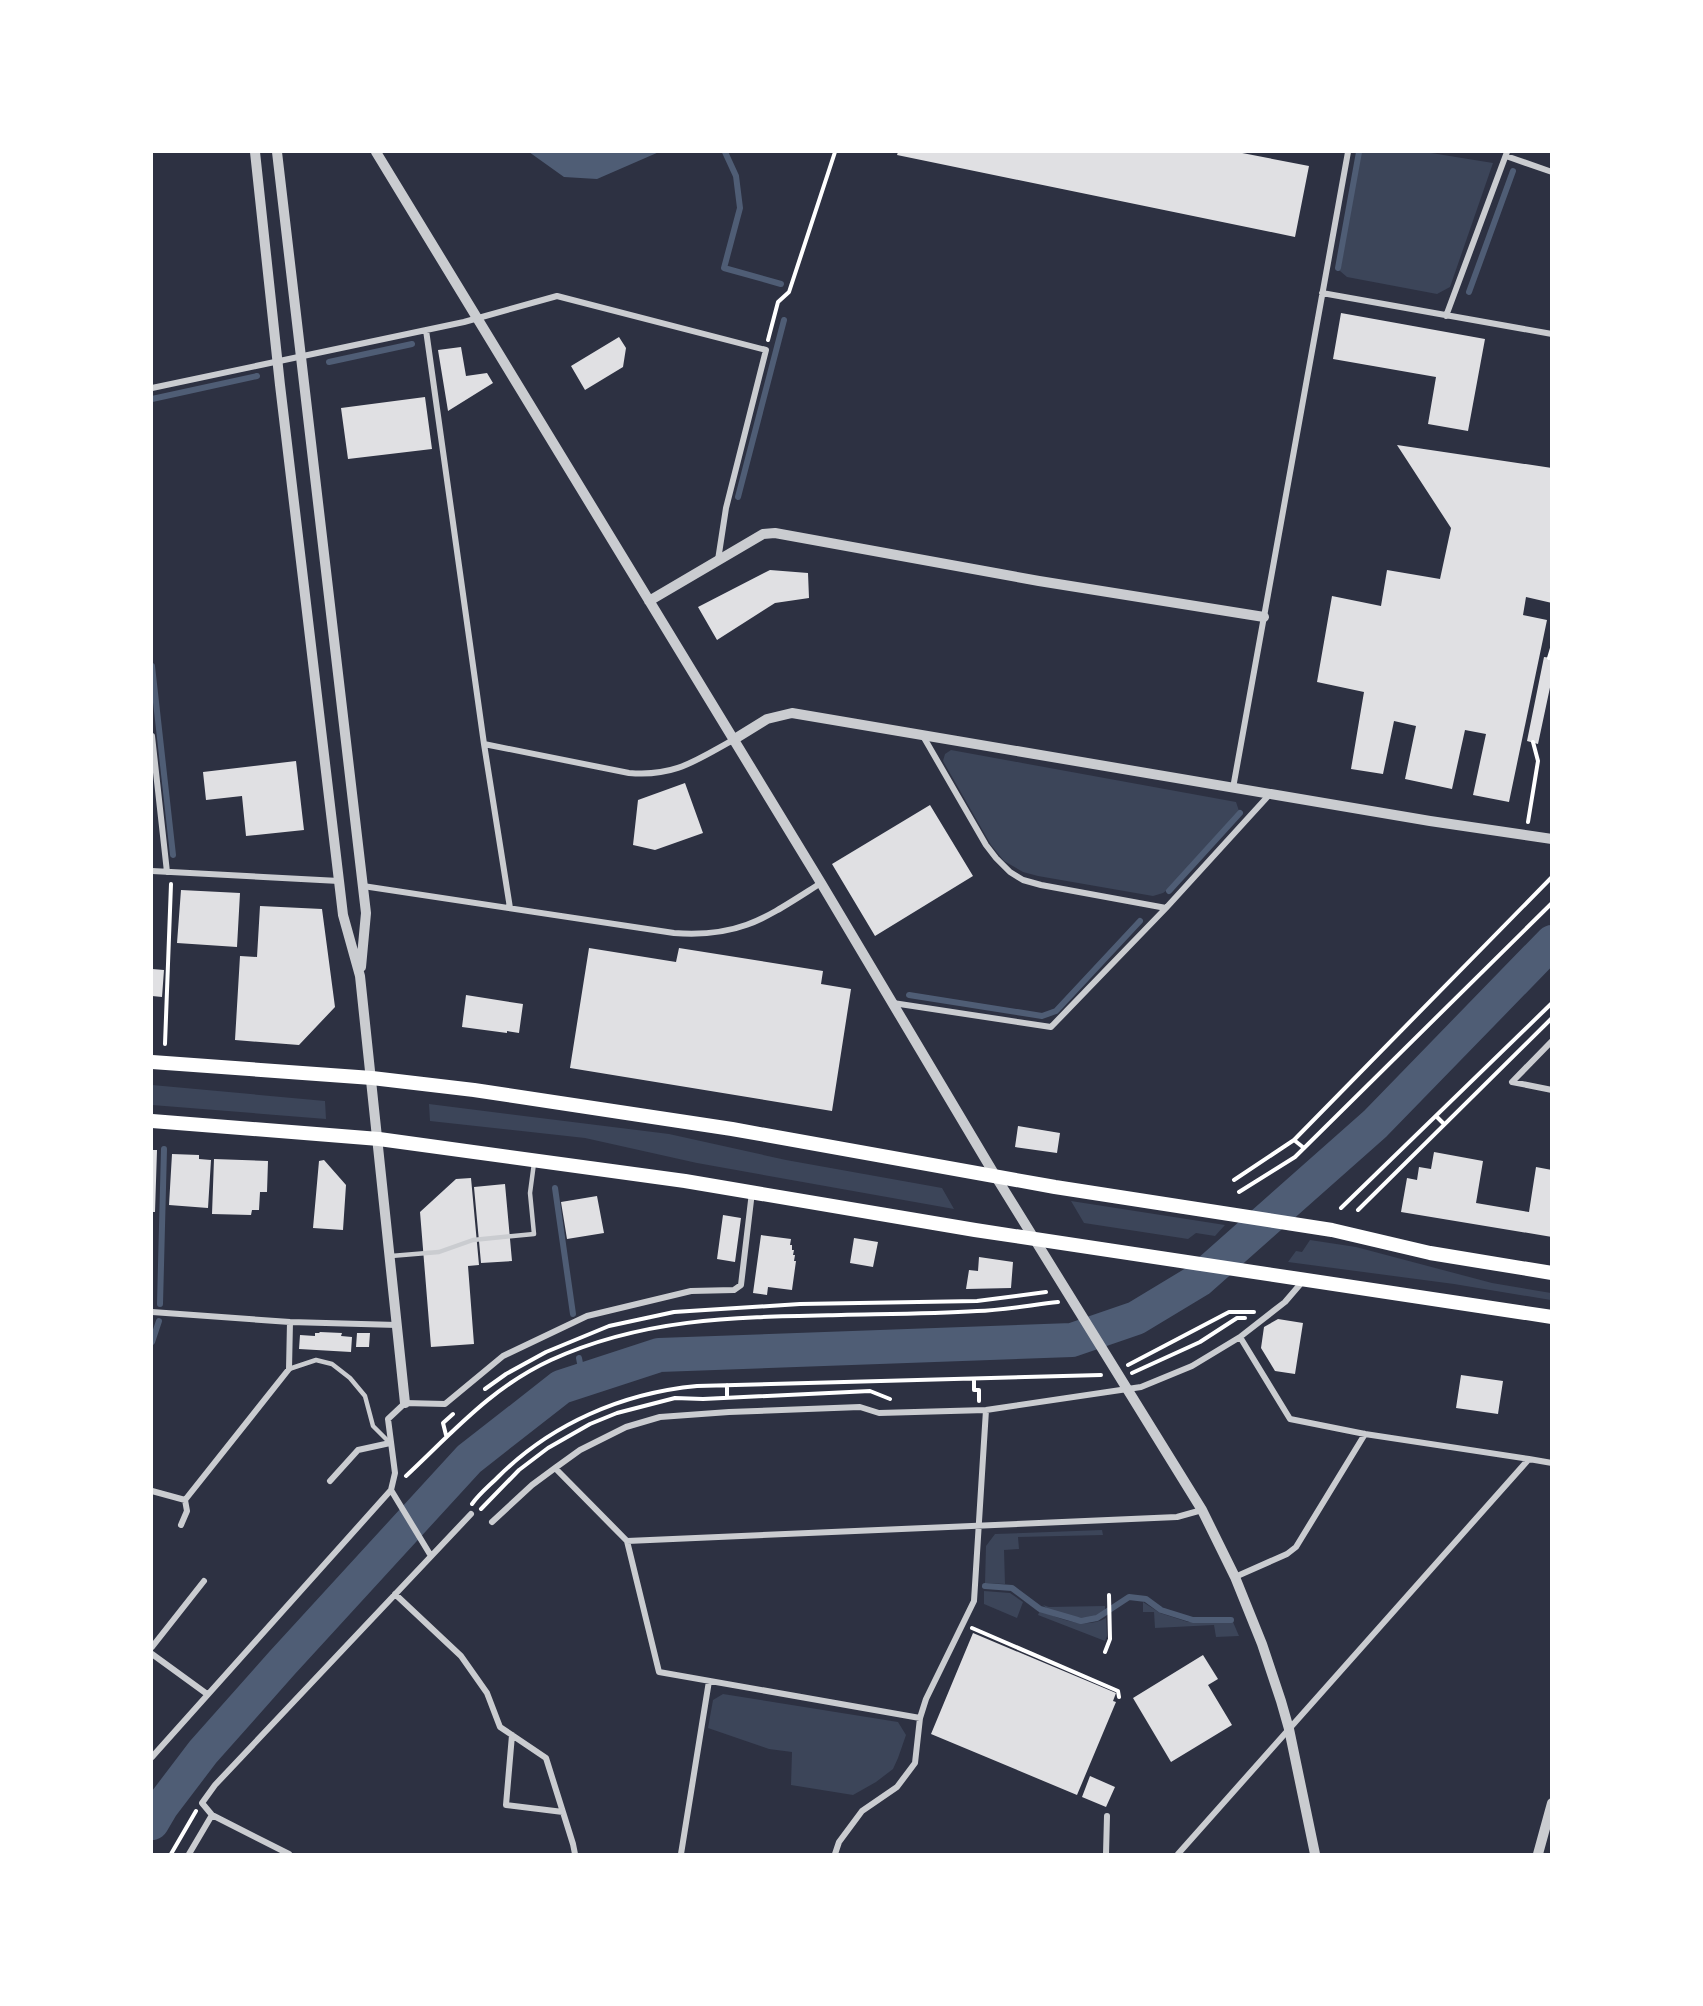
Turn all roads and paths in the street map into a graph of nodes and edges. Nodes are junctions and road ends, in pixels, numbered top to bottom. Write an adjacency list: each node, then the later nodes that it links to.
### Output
1 (255, 152): 15 (street)
2 (278, 152): 14 (street)
3 (376, 152): 10 (street)
4 (835, 152): 13 (path)
5 (1348, 152): 8 (street)
6 (1507, 154): 7 (street); 9 (street)
7 (1551, 172)
8 (1322, 293): 9 (street); 19 (street)
9 (1446, 316): 12 (street)
10 (478, 319): 11 (street); 13 (street); 18 (street)
11 (426, 330): 14 (street); 26 (street)
12 (1551, 334)
13 (766, 350): 17 (street)
14 (302, 356): 15 (street); 36 (street)
15 (277, 361): 16 (street); 34 (street)
16 (152, 388)
17 (718, 561): 18 (street); 19 (street)
18 (649, 601): 24 (street)
19 (1264, 617): 27 (street)
20 (1551, 648): 21 (path)
21 (1550, 658)
22 (922, 735): 24 (street); 27 (street); 39 (street)
23 (152, 736): 32 (street)
24 (733, 740): 26 (street); 35 (street)
25 (1533, 742): 29 (path)
26 (484, 744): 38 (street)
27 (1233, 788): 28 (street)
28 (1270, 794): 30 (street); 39 (street)
29 (1528, 823)
30 (1551, 839)
31 (152, 871): 32 (street)
32 (167, 872): 34 (street); 47 (path)
33 (1551, 877): 55 (path)
34 (339, 881): 40 (street)
35 (821, 883): 38 (street); 41 (street)
36 (363, 886): 38 (street); 40 (street)
37 (1551, 903): 56 (path)
38 (510, 908)
39 (1166, 908): 41 (street)
40 (360, 976): 49 (street)
41 (893, 1003): 58 (street)
42 (1551, 1004): 44 (path)
43 (1551, 1018): 46 (path)
44 (1519, 1035): 46 (path); 51 (path)
45 (1551, 1041): 50 (street)
46 (1526, 1043): 53 (path)
47 (165, 1044)
48 (152, 1062): 49 (highway)
49 (372, 1078): 54 (street); 58 (highway)
50 (1551, 1090)
51 (1436, 1116): 53 (path); 62 (path)
52 (152, 1121): 54 (highway)
53 (1444, 1125): 63 (path)
54 (379, 1139): 57 (highway); 65 (street)
55 (1294, 1140): 56 (path); 59 (path)
56 (1304, 1148): 61 (path)
57 (534, 1160): 60 (highway); 65 (lane)
58 (996, 1177): 64 (street); 66 (highway)
59 (1234, 1180)
60 (752, 1191): 64 (highway); 86 (street)
61 (1239, 1192)
62 (1341, 1208)
63 (1358, 1210)
64 (1036, 1239): 67 (highway); 83 (street)
65 (391, 1256): 75 (street)
66 (1551, 1273)
67 (1304, 1279): 73 (highway); 76 (street)
68 (1046, 1292): 69 (path)
69 (1003, 1298): 71 (path); 84 (path)
70 (1059, 1302): 71 (path)
71 (1004, 1309): 90 (path)
72 (152, 1312): 74 (street)
73 (1551, 1317)
74 (290, 1322): 75 (street); 78 (street)
75 (398, 1325): 86 (street)
76 (1240, 1337): 83 (street); 89 (street)
77 (1128, 1365): 79 (path)
78 (290, 1369): 92 (lane); 100 (street)
79 (1132, 1373)
80 (974, 1378): 82 (path)
81 (727, 1386): 85 (path)
82 (979, 1390)
83 (1128, 1390): 88 (street); 101 (street)
84 (481, 1392)
85 (727, 1398)
86 (405, 1403): 92 (street)
87 (460, 1409): 90 (path)
88 (986, 1410): 96 (street); 105 (street)
89 (1365, 1434): 94 (street); 108 (street)
90 (446, 1435): 98 (path)
91 (551, 1435): 93 (path)
92 (390, 1443): 97 (street); 98 (street)
93 (556, 1444)
94 (1529, 1459): 95 (street); 120 (street)
95 (1551, 1463)
96 (555, 1468): 103 (street); 106 (street)
97 (330, 1481)
98 (391, 1490): 107 (street); 117 (street)
99 (152, 1491): 100 (street)
100 (185, 1500): 104 (street)
101 (1202, 1510): 105 (street); 108 (street)
102 (471, 1514): 107 (street)
103 (492, 1522)
104 (181, 1525)
105 (978, 1526): 106 (street); 112 (street)
106 (627, 1541): 116 (street)
107 (431, 1556): 110 (street)
108 (1235, 1577): 120 (street)
109 (204, 1581): 113 (street)
110 (395, 1594): 121 (street); 123 (street)
111 (1109, 1595): 114 (path)
112 (963, 1624): 118 (path); 119 (street)
113 (152, 1647)
114 (1105, 1652)
115 (152, 1654): 117 (street)
116 (709, 1681): 119 (street); 132 (street)
117 (207, 1694): 122 (street)
118 (1119, 1697)
119 (920, 1718): 133 (street)
120 (1289, 1729): 135 (street); 136 (street)
121 (512, 1735): 125 (street); 125 (street)
122 (152, 1757)
123 (202, 1803): 126 (street); 128 (path)
124 (1551, 1803): 137 (street)
125 (564, 1812): 131 (street)
126 (212, 1815): 129 (street); 130 (street)
127 (1107, 1816): 134 (street)
128 (171, 1854)
129 (189, 1854)
130 (289, 1854)
131 (575, 1854)
132 (681, 1854)
133 (835, 1854)
134 (1106, 1854)
135 (1178, 1854)
136 (1315, 1854)
137 (1538, 1854)

